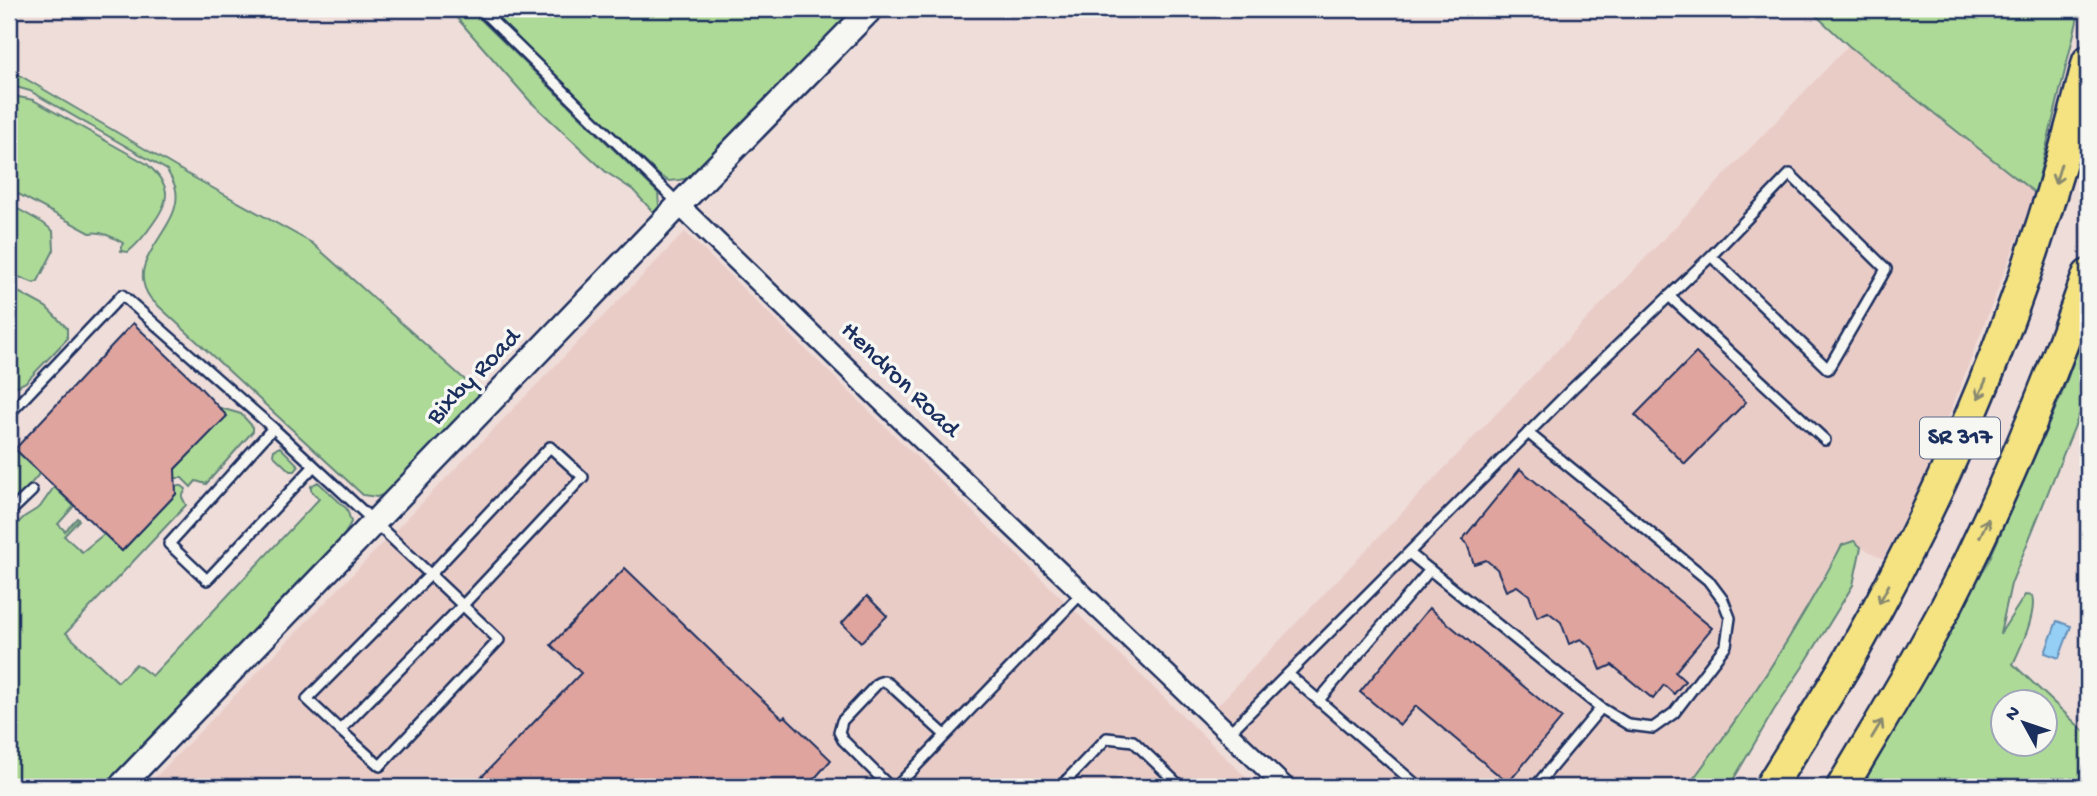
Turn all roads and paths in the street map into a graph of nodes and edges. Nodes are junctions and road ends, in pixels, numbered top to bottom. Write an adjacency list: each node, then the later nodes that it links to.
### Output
1 (480, 9): 4 (lane, Hendron Road)
2 (871, 9): 4 (street, Bixby Road)
3 (2088, 61): 35 (main road, SR 317, one-way to 35)
4 (679, 205): 15 (street, Bixby Road); 19 (street, Hendron Road)
5 (1711, 256): 5 (lane); 7 (lane)
6 (2088, 275): 36 (main road, SR 317, one-way to 6)
7 (1669, 296): 10 (lane); 11 (lane)
8 (9, 414): 9 (lane)
9 (273, 428): 12 (lane); 12 (lane)
10 (1528, 433): 16 (lane); 23 (lane)
11 (1825, 440)
12 (314, 466): 15 (lane)
13 (32, 491): 14 (lane)
14 (9, 513)
15 (375, 522): 18 (lane); 28 (street, Bixby Road)
16 (1409, 553): 17 (lane); 21 (lane)
17 (1430, 570): 22 (lane); 23 (lane)
18 (431, 573): 20 (lane); 20 (lane); 24 (lane)
19 (1082, 593): 25 (street, Hendron Road); 26 (lane)
20 (463, 606): 24 (lane); 24 (lane)
21 (1288, 674): 22 (lane); 25 (lane)
22 (1319, 700): 33 (lane)
23 (1601, 708): 34 (lane)
24 (340, 730)
25 (1229, 733): 27 (street, Hendron Road)
26 (945, 735): 29 (lane); 30 (lane)
27 (1283, 786)
28 (120, 787)
29 (890, 787)
30 (896, 787)
31 (1060, 787): 32 (lane)
32 (1181, 787)
33 (1419, 787)
34 (1535, 787)
35 (1770, 787)
36 (1842, 787)

